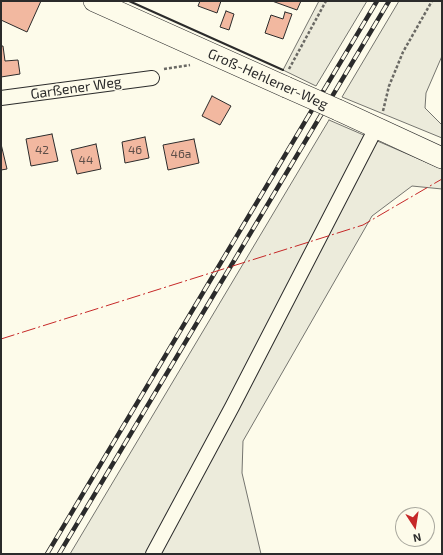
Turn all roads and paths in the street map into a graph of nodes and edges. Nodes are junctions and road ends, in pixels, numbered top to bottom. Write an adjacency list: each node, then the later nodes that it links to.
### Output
1 (94, 1): 7 (street, Groß-Hehlener-Weg, bridge)
2 (326, 1): 4 (path)
3 (432, 1): 7 (path)
4 (294, 61)
5 (152, 78): 6 (street, Garßener Weg)
6 (1, 98)
7 (376, 128): 8 (street, Groß-Hehlener-Weg); 9 (street)
8 (442, 158)
9 (153, 554)

